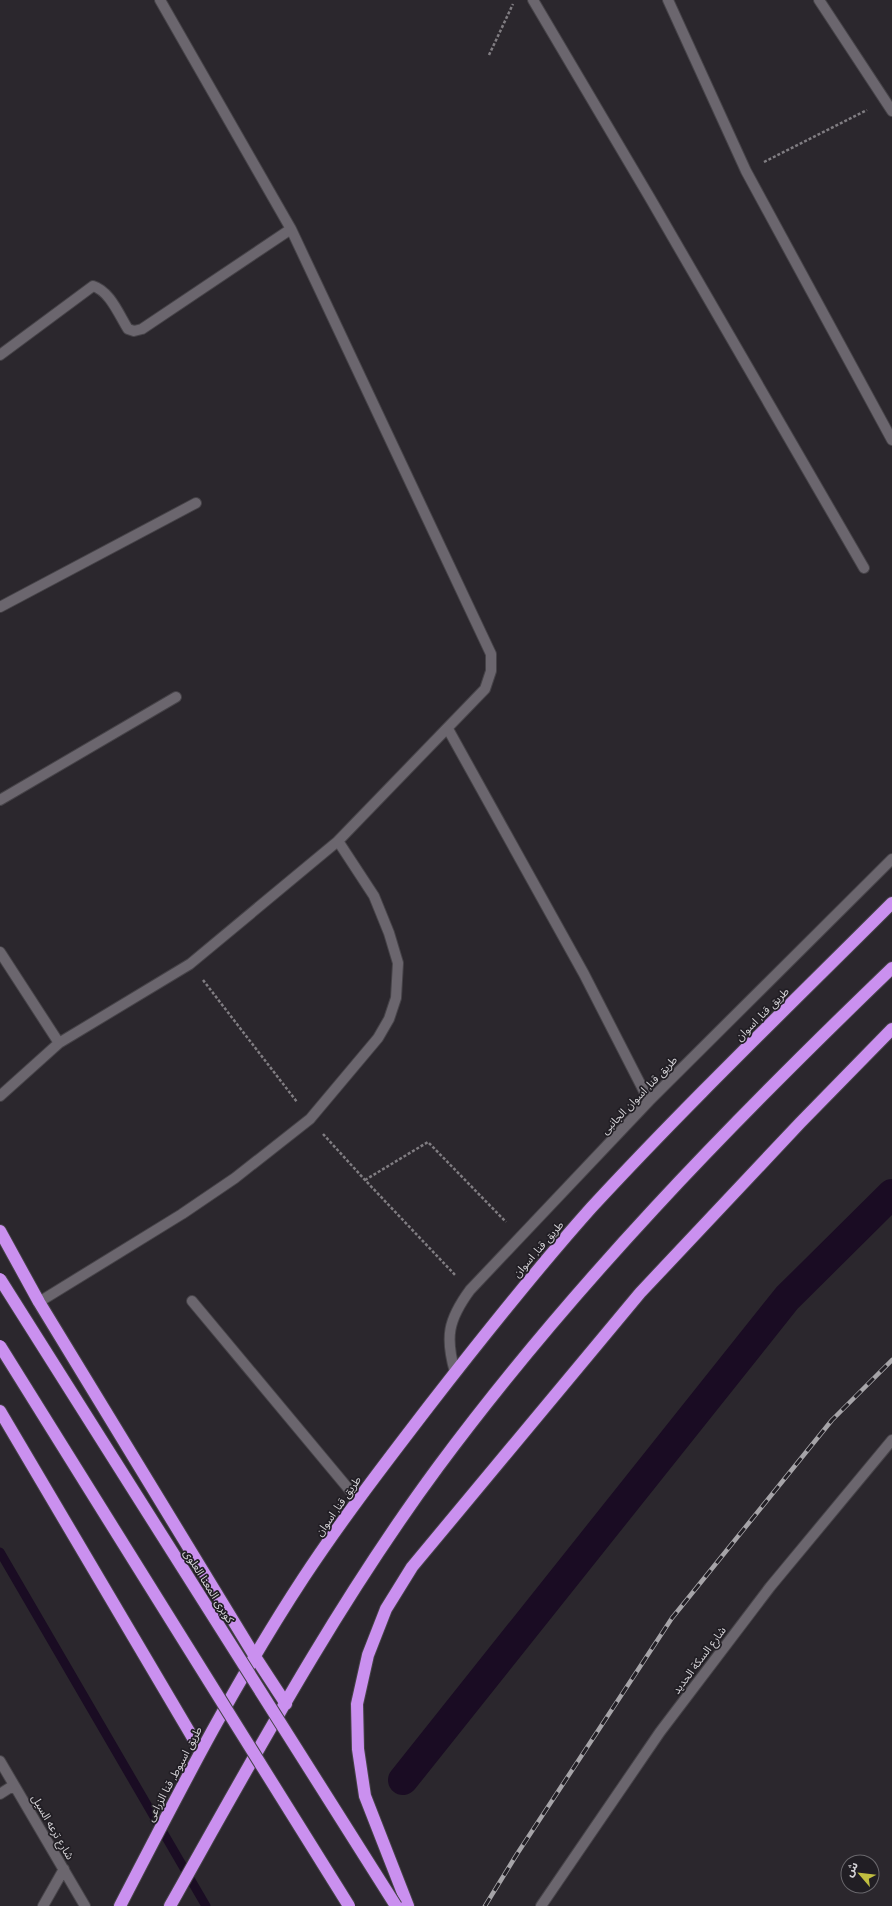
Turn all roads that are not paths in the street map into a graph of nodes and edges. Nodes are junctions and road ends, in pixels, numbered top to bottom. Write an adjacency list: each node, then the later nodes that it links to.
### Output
1 (160, 0): 6 (street)
2 (533, 0): 10 (street)
3 (668, 0): 8 (street)
4 (819, 0): 5 (street)
5 (892, 111)
6 (291, 229): 7 (street); 13 (street)
7 (0, 355)
8 (892, 440)
9 (196, 503): 11 (street)
10 (864, 568)
11 (0, 607)
12 (176, 697): 14 (street)
13 (448, 729): 15 (street); 23 (street)
14 (0, 800)
15 (338, 841): 21 (street); 27 (street)
16 (892, 859): 23 (street, طريق قنا, اسوان الجانبى)
17 (892, 903): 29 (highway, طريق قنا, اسوان)
18 (0, 952): 21 (street)
19 (892, 968): 34 (highway)
20 (892, 1029): 46 (highway)
21 (59, 1043): 22 (street)
22 (0, 1096)
23 (649, 1101): 29 (street, طريق قنا, اسوان الجانبى)
24 (0, 1231): 27 (highway)
25 (0, 1279): 45 (highway, كوبرى المعنا العلوى, bridge)
26 (192, 1301): 32 (street)
27 (39, 1302): 33 (highway)
28 (0, 1346): 44 (highway, bridge)
29 (455, 1372): 32 (highway, طريق قنا, اسوان)
30 (0, 1411): 35 (highway)
31 (892, 1440): 47 (street, شارع السكة الحديد)
32 (357, 1499): 33 (highway, طريق قنا, اسوان)
33 (254, 1655): 34 (highway); 35 (highway, طريق اسيوط, قنا الزراعى)
34 (286, 1704): 43 (highway)
35 (200, 1750): 42 (highway, طريق اسيوط, قنا الزراعى)
36 (0, 1761): 37 (street, شارع ترعه السيل)
37 (14, 1785): 38 (street); 39 (street, شارع ترعه السيل)
38 (0, 1794)
39 (64, 1869): 40 (street); 41 (street, شارع ترعه السيل)
40 (43, 1906)
41 (85, 1906)
42 (120, 1906)
43 (170, 1906)
44 (349, 1906)
45 (396, 1906)
46 (408, 1906)
47 (541, 1906)

